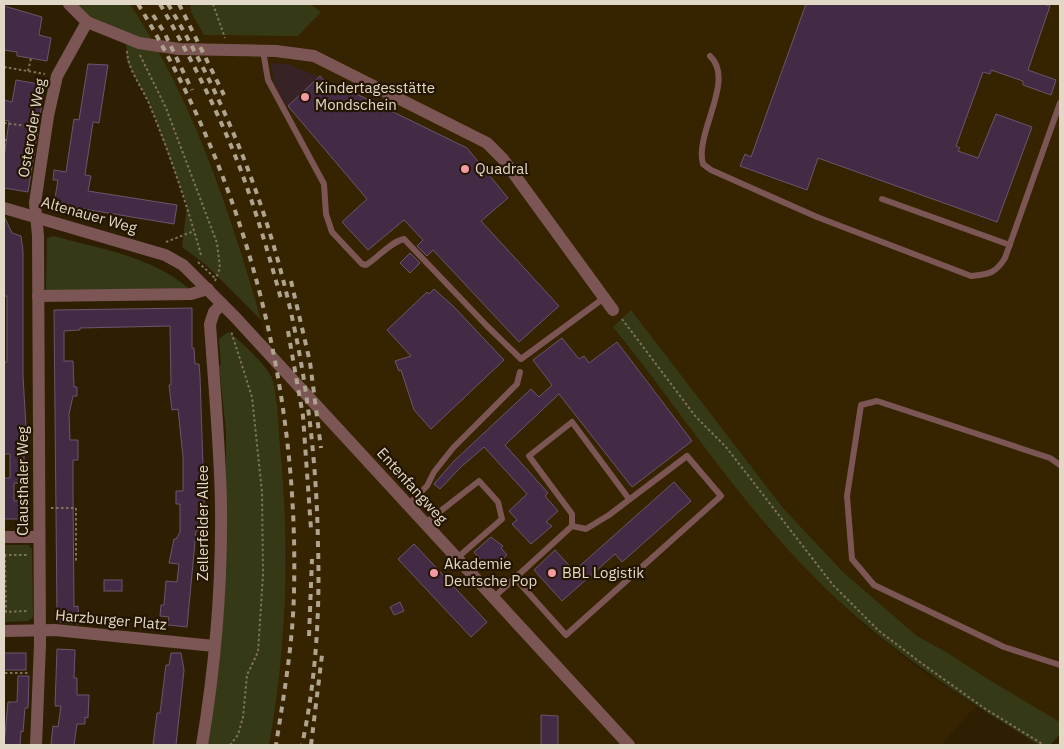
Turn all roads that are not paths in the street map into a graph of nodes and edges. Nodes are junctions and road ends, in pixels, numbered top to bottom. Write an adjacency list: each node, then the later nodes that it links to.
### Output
1 (69, 4): 2 (street)
2 (87, 22): 3 (street); 8 (street, Osteroder Weg)
3 (263, 51): 13 (street); 13 (lane)
4 (710, 56): 9 (lane)
5 (1060, 103): 9 (lane)
6 (882, 199): 9 (lane)
7 (4, 208): 8 (street, Altenauer Weg)
8 (36, 217): 10 (street, Altenauer Weg); 12 (street, Clausthaler Weg)
9 (1010, 245)
10 (164, 249): 11 (street, Entenfangweg)
11 (212, 284): 12 (street); 14 (street, Entenfangweg)
12 (38, 296): 23 (street, Clausthaler Weg)
13 (604, 298): 15 (street)
14 (222, 304): 19 (street, Entenfangweg); 29 (street, Zellerfelder Allee)
15 (613, 310)
16 (520, 372): 19 (lane)
17 (1060, 466): 30 (lane)
18 (629, 499): 21 (lane); 21 (lane); 25 (lane)
19 (408, 505): 20 (street, Entenfangweg)
20 (424, 524): 24 (street, Entenfangweg); 24 (lane)
21 (572, 526): 25 (lane)
22 (4, 537): 23 (street)
23 (40, 537): 27 (street, Clausthaler Weg)
24 (456, 558): 26 (street, Entenfangweg)
25 (515, 578): 26 (lane)
26 (493, 598): 33 (street, Entenfangweg)
27 (40, 630): 28 (street, Harzburger Platz); 29 (street, Harzburger Platz); 31 (street, Clausthaler Weg)
28 (4, 631)
29 (214, 646): 32 (street, Zellerfelder Allee)
30 (1060, 665)
31 (36, 745)
32 (202, 745)
33 (629, 745)

